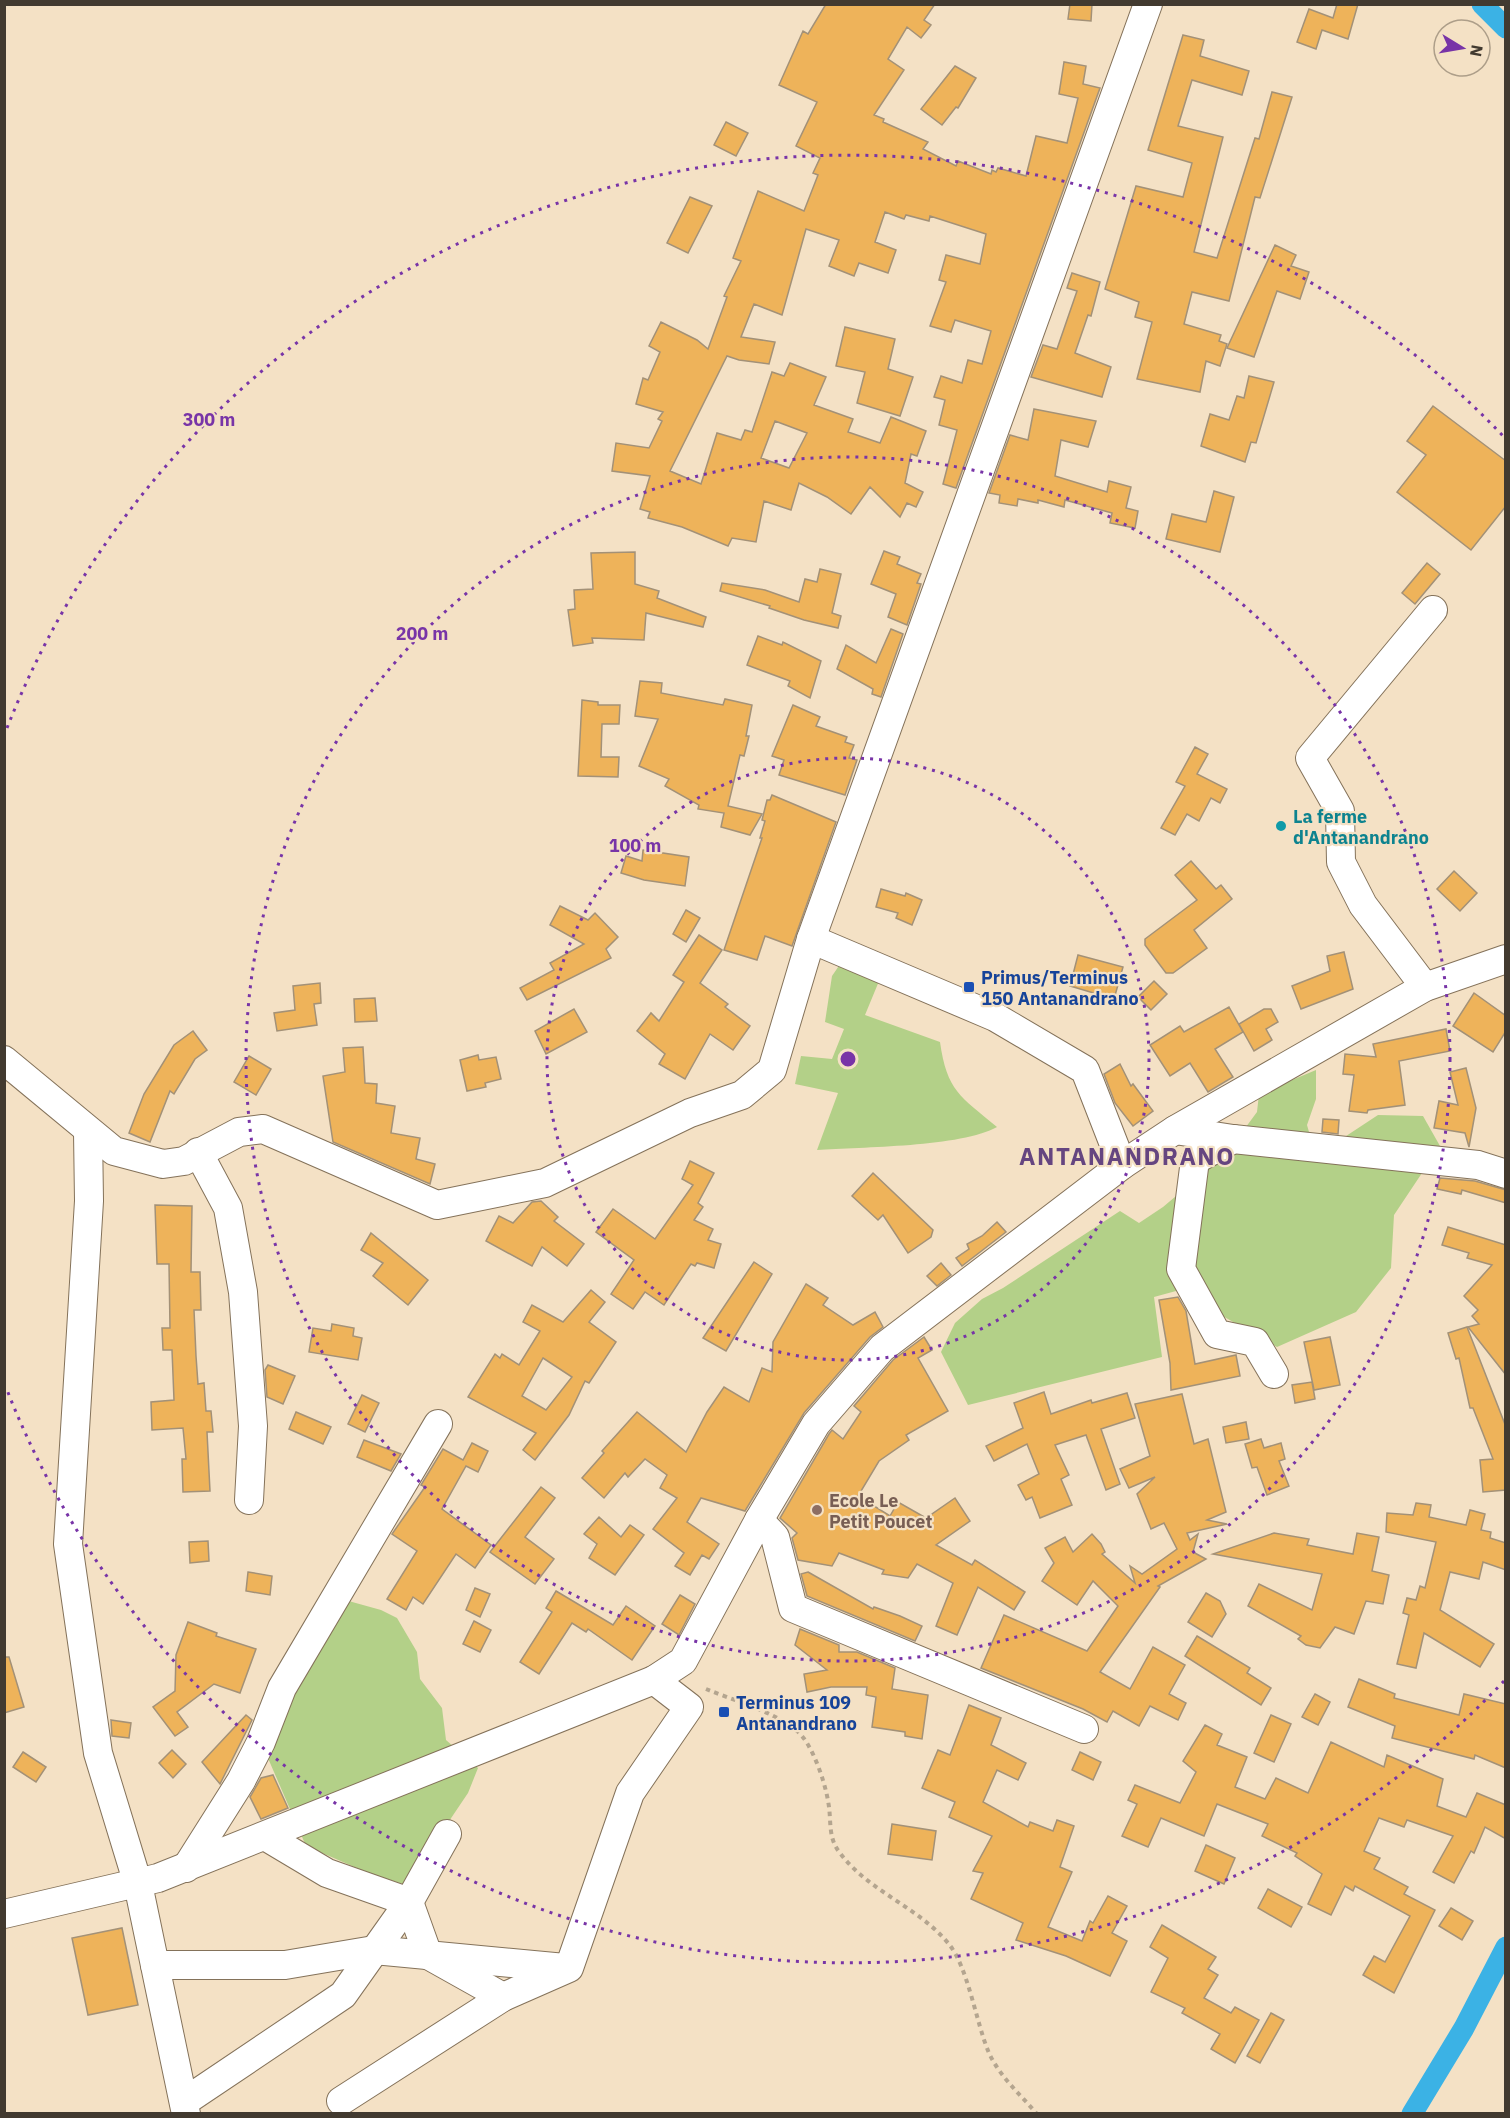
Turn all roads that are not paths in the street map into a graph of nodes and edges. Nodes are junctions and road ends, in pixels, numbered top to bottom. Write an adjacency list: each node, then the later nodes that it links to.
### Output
1 (1148, 4): 3 (street)
2 (1433, 610): 5 (street)
3 (812, 939): 10 (street); 11 (street)
4 (1506, 959): 5 (street)
5 (1425, 987): 7 (street)
6 (4, 1060): 8 (street)
7 (1175, 1130): 9 (street); 11 (street)
8 (88, 1132): 10 (street); 22 (street)
9 (1233, 1139): 12 (street); 13 (street)
10 (198, 1152): 15 (street)
11 (1122, 1165): 16 (street)
12 (1506, 1174)
13 (1274, 1374)
14 (438, 1424): 21 (street)
15 (249, 1500)
16 (759, 1521): 17 (street); 18 (street)
17 (654, 1680): 20 (street); 28 (street)
18 (1084, 1729)
19 (447, 1834): 23 (street)
20 (265, 1836): 21 (street); 23 (street)
21 (186, 1868): 22 (street)
22 (138, 1884): 24 (street); 27 (street)
23 (409, 1902): 25 (street); 26 (street)
24 (4, 1914)
25 (374, 1950): 26 (street); 27 (street); 31 (street)
26 (428, 1955): 28 (street); 29 (street)
27 (155, 1965): 31 (street)
28 (569, 1968): 29 (street)
29 (503, 1996): 30 (street)
30 (341, 2101)
31 (185, 2108)

